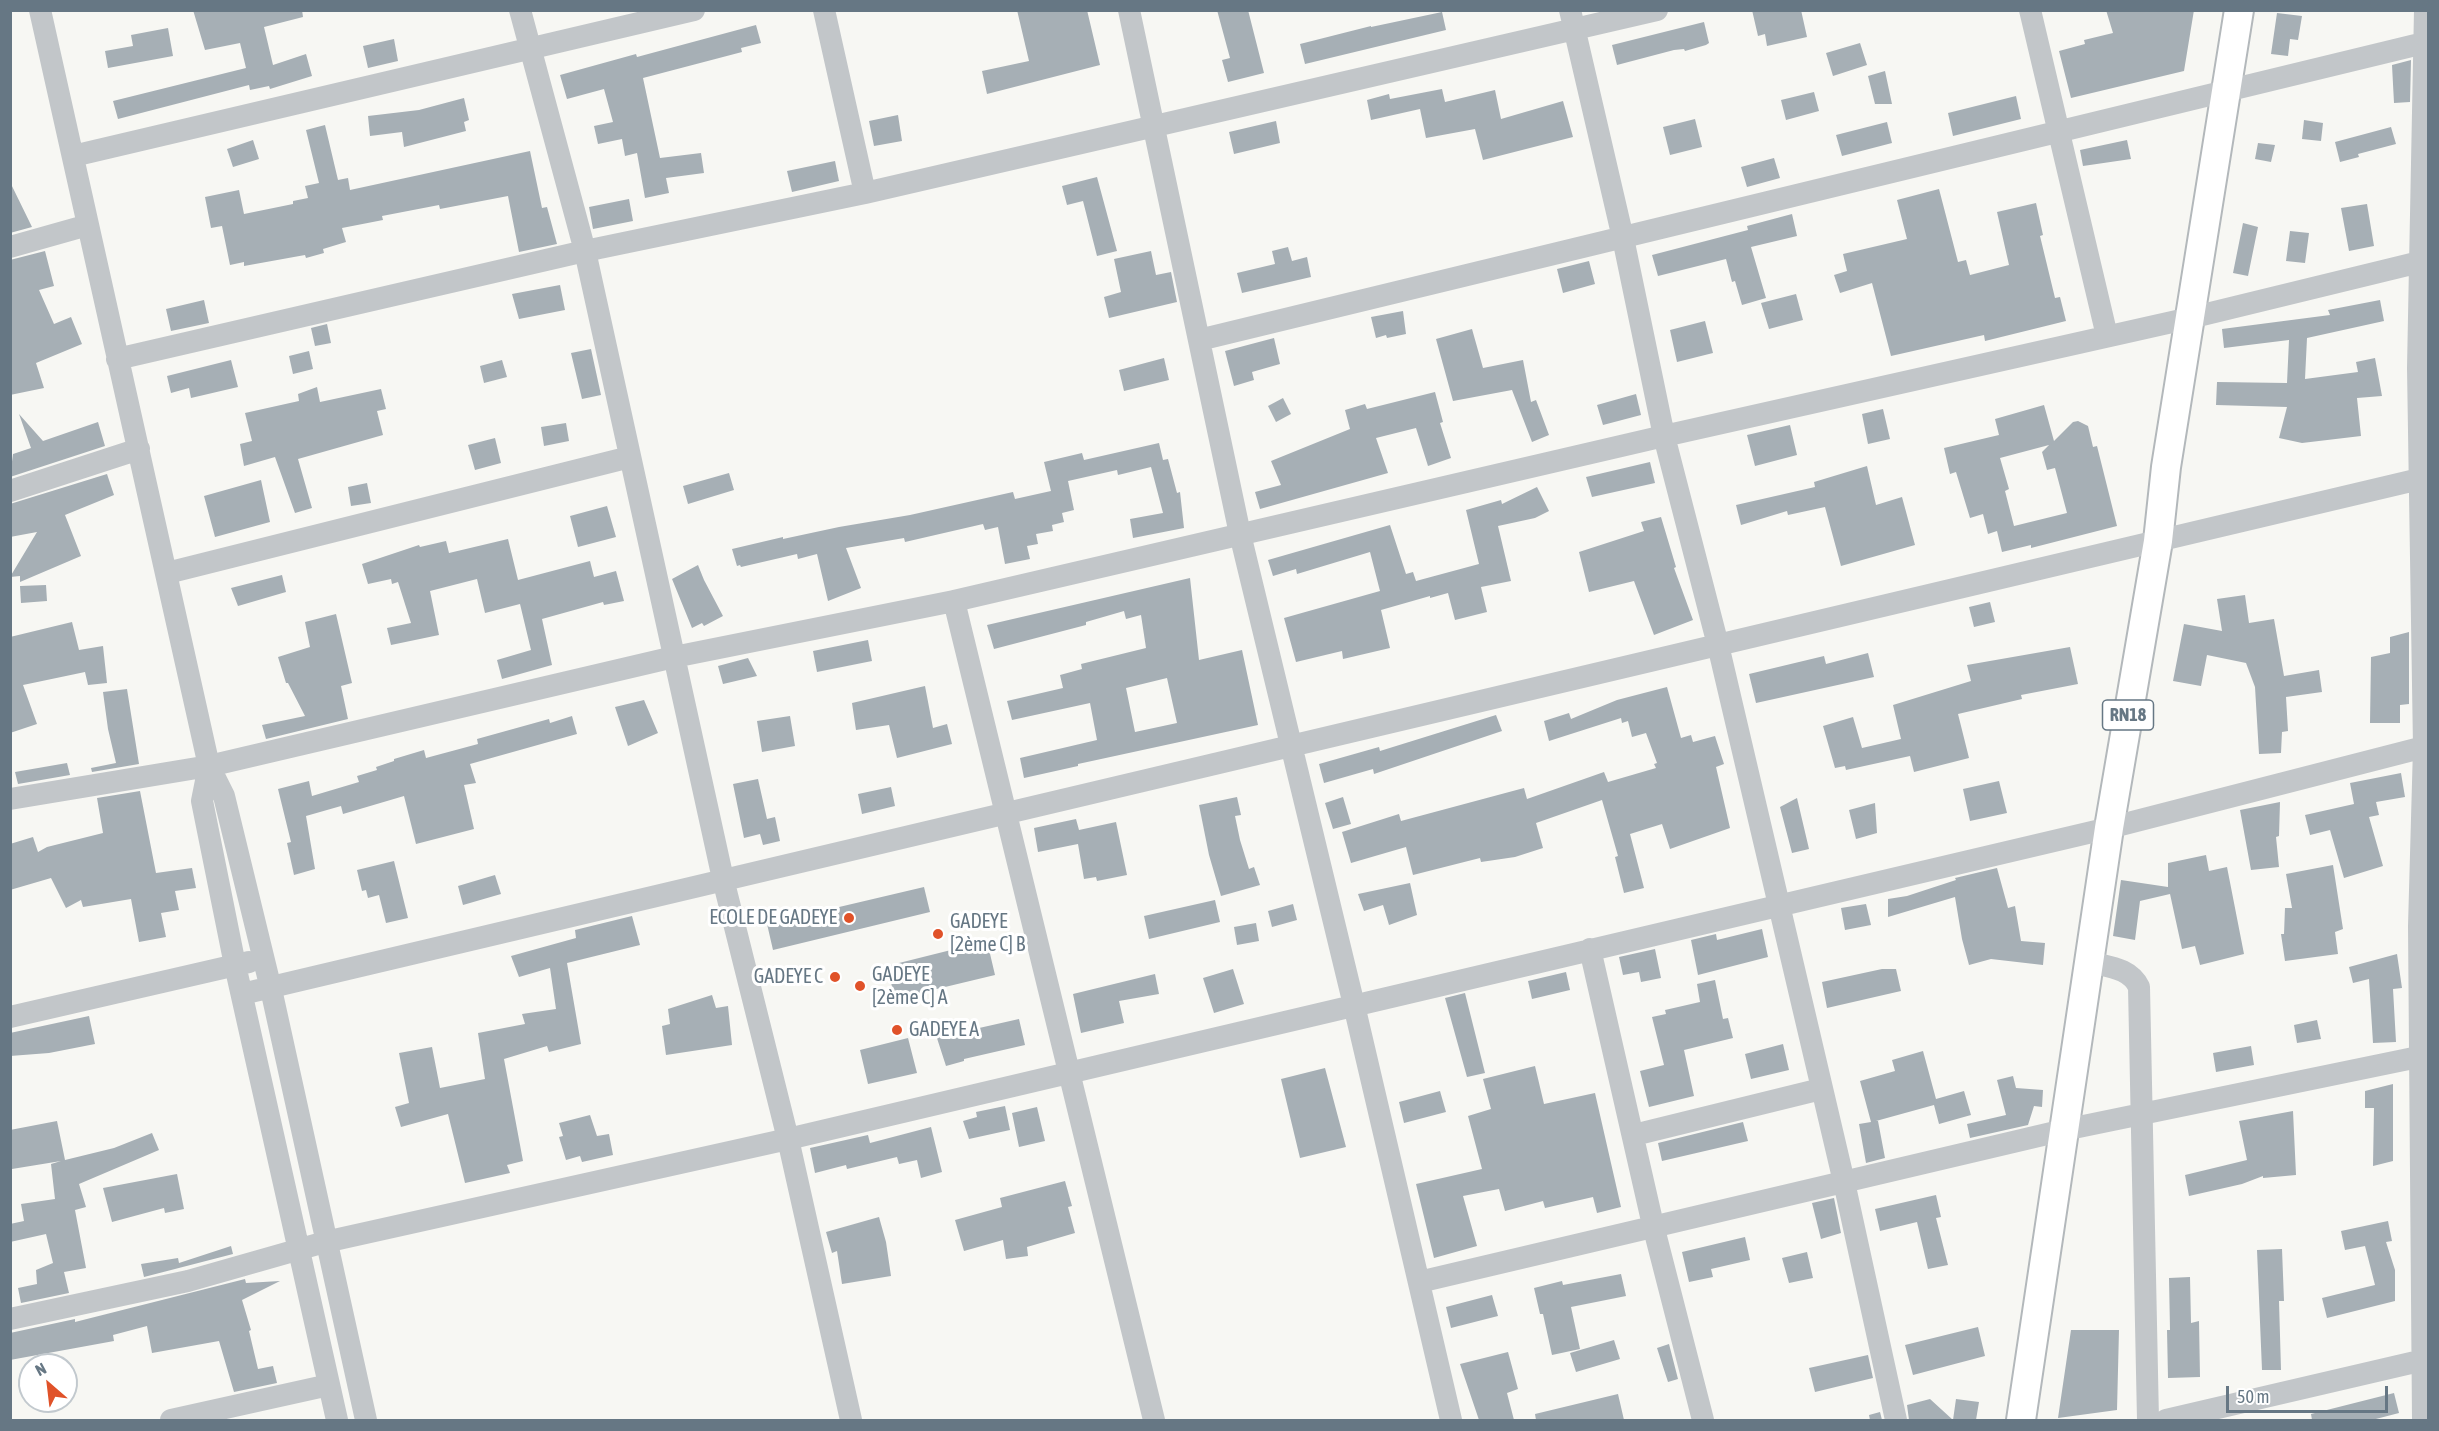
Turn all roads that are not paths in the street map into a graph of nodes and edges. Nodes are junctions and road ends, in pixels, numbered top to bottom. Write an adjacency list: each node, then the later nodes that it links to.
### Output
1 (40, 10): 16 (street)
2 (520, 10): 12 (street)
3 (694, 10): 12 (street)
4 (824, 10): 17 (street)
5 (1129, 10): 14 (street)
6 (1657, 10): 10 (street)
7 (2030, 10): 15 (street)
8 (2239, 10): 13 (main road, RN18)
9 (2425, 10): 11 (street)
10 (1572, 20): 14 (street); 19 (street)
11 (2427, 43): 13 (street); 22 (street)
12 (529, 49): 16 (street); 21 (street)
13 (2225, 92): 15 (street); 23 (main road, RN18)
14 (1153, 126): 17 (street); 25 (street)
15 (2059, 132): 19 (street); 24 (street)
16 (73, 156): 18 (street)
17 (865, 193): 21 (street)
18 (88, 225): 20 (street); 26 (street)
19 (1623, 237): 25 (street); 27 (street)
20 (10, 247)
21 (585, 251): 26 (street); 29 (street)
22 (2424, 261): 23 (street); 30 (street)
23 (2190, 318): 24 (street); 33 (main road, RN18)
24 (2107, 336): 27 (street)
25 (1199, 340): 32 (street)
26 (117, 359): 28 (street)
27 (1664, 436): 32 (street); 36 (street)
28 (139, 449): 31 (street); 34 (street)
29 (630, 457): 34 (street); 37 (street)
30 (2424, 478): 33 (street); 39 (street)
31 (10, 491)
32 (1240, 534): 35 (street); 38 (street)
33 (2158, 541): 36 (street); 43 (main road, RN18)
34 (167, 573): 40 (street)
35 (954, 601): 37 (street); 42 (street)
36 (1718, 645): 38 (street); 45 (street)
37 (674, 657): 40 (street); 44 (street)
38 (1292, 745): 42 (street); 52 (street)
39 (2426, 747): 43 (street); 54 (street)
40 (209, 766): 41 (street); 47 (street); 49 (street)
41 (10, 799)
42 (1006, 812): 44 (street); 55 (street)
43 (2109, 828): 45 (street); 48 (main road, RN18)
44 (723, 879): 50 (street); 60 (street)
45 (1779, 904): 46 (street); 56 (street)
46 (1590, 949): 52 (street); 59 (street)
47 (264, 959): 49 (street); 50 (street)
48 (2090, 962): 57 (street); 58 (main road, RN18)
49 (235, 965): 51 (street); 53 (street)
50 (271, 989): 51 (street); 63 (street)
51 (242, 994): 64 (street)
52 (1354, 1005): 55 (street); 65 (street)
53 (10, 1017)
54 (2424, 1057): 57 (street); 67 (street)
55 (1070, 1072): 60 (street); 73 (street)
56 (1821, 1089): 59 (street); 61 (street)
57 (2141, 1114): 58 (street); 78 (street)
58 (2064, 1130): 61 (street); 77 (main road, RN18)
59 (1634, 1135): 62 (street)
60 (788, 1139): 63 (street); 72 (street)
61 (1844, 1182): 62 (street); 76 (street)
62 (1653, 1225): 65 (street); 75 (street)
63 (325, 1242): 64 (street); 71 (street)
64 (298, 1250): 66 (street); 68 (street)
65 (1419, 1282): 74 (street)
66 (10, 1319)
67 (2426, 1360): 79 (street); 80 (street)
68 (328, 1385): 69 (street); 70 (street)
69 (171, 1420)
70 (337, 1420)
71 (366, 1420)
72 (851, 1420)
73 (1154, 1420)
74 (1451, 1420)
75 (1703, 1420)
76 (1896, 1420)
77 (2021, 1420)
78 (2148, 1420)
79 (2166, 1420)
80 (2423, 1420)

